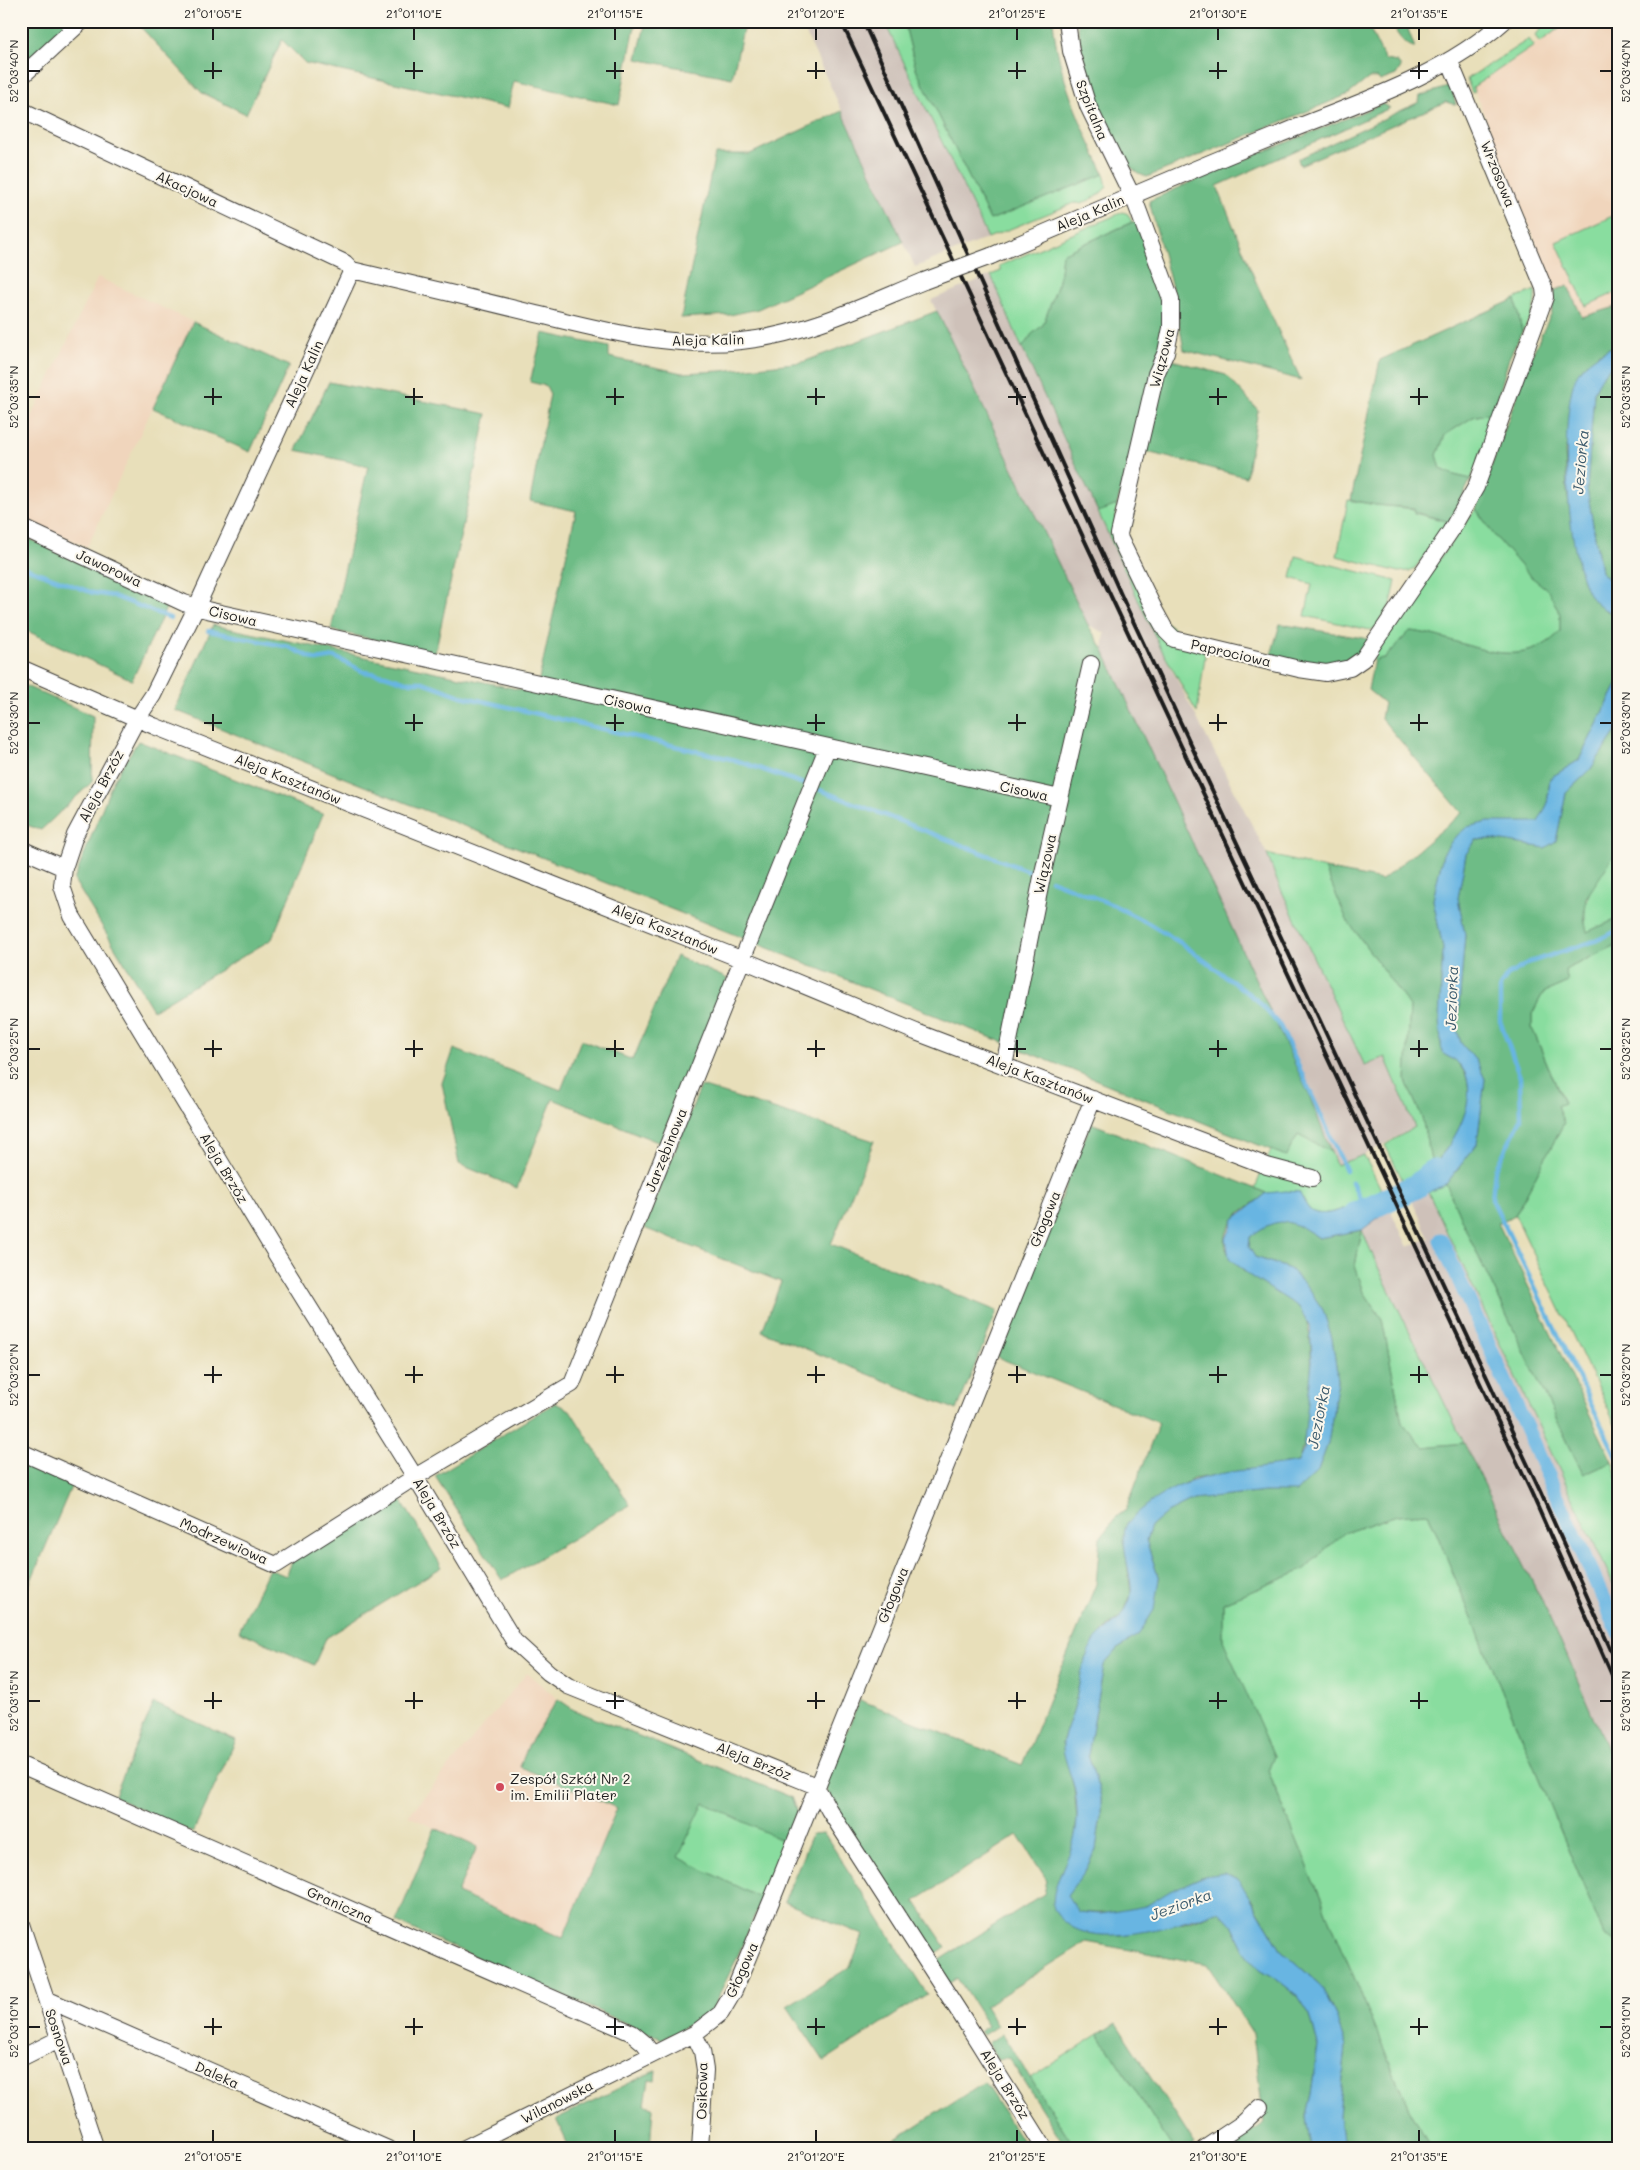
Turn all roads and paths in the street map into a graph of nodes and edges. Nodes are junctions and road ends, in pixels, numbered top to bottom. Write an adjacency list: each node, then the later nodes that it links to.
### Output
1 (82, 21): 5 (street)
2 (1067, 21): 7 (street, Szpitalna)
3 (1504, 21): 4 (street, Aleja Kalin)
4 (1450, 62): 7 (street, Aleja Kalin); 14 (street, Wrzosowa)
5 (21, 77)
6 (21, 110): 8 (street, Akacjowa)
7 (1130, 196): 8 (street, Aleja Kalin, bridge); 9 (street, Wiązowa)
8 (352, 270): 11 (street, Aleja Kalin)
9 (1121, 524): 14 (street, Paprociowa)
10 (21, 527): 11 (street, Jaworowa)
11 (196, 608): 15 (street, Aleja Kalin); 16 (street, Cisowa)
12 (1091, 664): 17 (street, Wiązowa)
13 (21, 668): 15 (street, Aleja Kasztanów)
14 (1326, 673)
15 (136, 719): 19 (street, Aleja Brzóz); 20 (street, Aleja Kasztanów)
16 (827, 748): 17 (street, Cisowa); 20 (street, Jarzębinowa)
17 (1060, 798): 21 (street, Wiązowa)
18 (21, 849): 19 (street)
19 (64, 868): 25 (street, Aleja Brzóz)
20 (743, 960): 21 (street, Aleja Kasztanów); 25 (street, Jarzębinowa)
21 (1004, 1066): 22 (street, Aleja Kasztanów)
22 (1093, 1099): 23 (street, Aleja Kasztanów); 27 (street, Głogowa)
23 (1312, 1178)
24 (21, 1452): 25 (street, Modrzewiowa)
25 (415, 1476): 27 (street, Aleja Brzóz)
26 (21, 1764): 32 (street, Graniczna)
27 (816, 1786): 30 (street, Głogowa); 39 (street, Aleja Brzóz)
28 (21, 1924): 29 (street, Sosnowa)
29 (46, 1999): 31 (street, Sosnowa); 36 (street, Daleka)
30 (694, 2034): 32 (street, Głogowa); 38 (street, Osikowa)
31 (59, 2039): 33 (street); 35 (street, Sosnowa)
32 (652, 2054): 37 (street, Wilanowska)
33 (21, 2058)
34 (1260, 2106): 40 (street)
35 (96, 2149)
36 (388, 2149)
37 (463, 2149)
38 (700, 2149)
39 (1045, 2149)
40 (1204, 2149)

